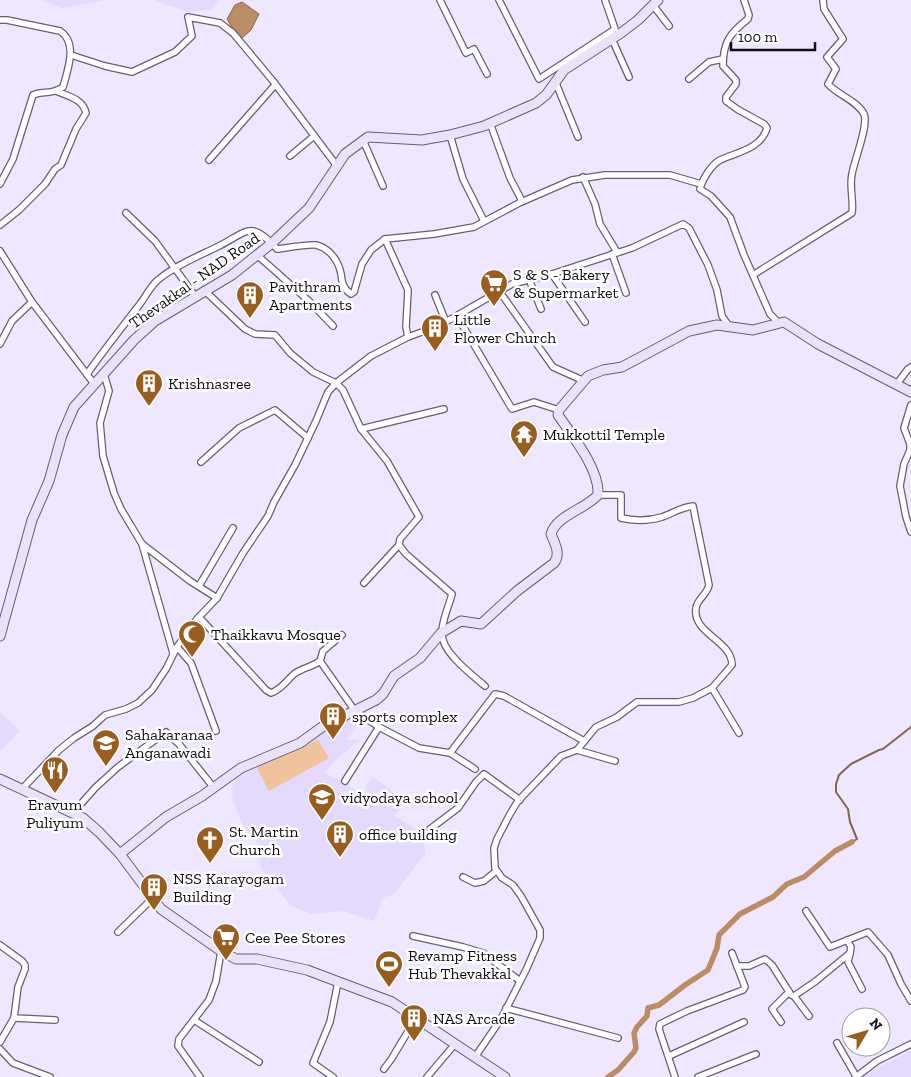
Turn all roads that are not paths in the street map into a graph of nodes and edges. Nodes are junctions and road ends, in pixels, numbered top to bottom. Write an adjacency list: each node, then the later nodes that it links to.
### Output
1 (440, 0): 12 (street)
2 (499, 0): 3 (street)
3 (605, 0)
4 (744, 0): 11 (street)
5 (823, 0): 41 (street)
6 (655, 2): 8 (street); 9 (main road)
7 (0, 20): 10 (street)
8 (669, 26)
9 (612, 38): 13 (street); 15 (main road)
10 (71, 55): 16 (street); 17 (street)
11 (723, 59): 14 (street); 28 (street)
12 (487, 74)
13 (629, 77)
14 (690, 79)
15 (555, 81): 18 (main road); 21 (street)
16 (275, 85): 20 (street); 24 (street)
17 (56, 91): 27 (street); 33 (street)
18 (490, 123): 19 (main road); 30 (street)
19 (450, 135): 22 (main road); 32 (street)
20 (314, 136): 23 (street); 25 (street)
21 (578, 137)
22 (363, 140): 25 (main road, Thevakkal - NAD Road); 29 (street)
23 (290, 156)
24 (209, 160)
25 (336, 166): 35 (main road, Thevakkal - NAD Road)
26 (583, 177): 28 (street); 30 (street); 37 (street)
27 (1, 182)
28 (701, 184): 41 (street)
29 (383, 186)
30 (522, 201): 32 (street)
31 (126, 214): 39 (street)
32 (484, 221): 34 (street)
33 (0, 225)
34 (385, 239): 35 (street); 56 (street)
35 (272, 243): 38 (main road, Thevakkal - NAD Road); 39 (street)
36 (0, 251): 48 (street)
37 (615, 253): 40 (street); 45 (street); 55 (street)
38 (257, 254): 43 (main road, Thevakkal - NAD Road); 54 (street)
39 (176, 268): 47 (street); 59 (street)
40 (552, 274): 42 (street); 52 (street)
41 (754, 275): 53 (street)
42 (529, 279): 44 (street); 49 (street)
43 (204, 290): 47 (main road, Thevakkal - NAD Road); 62 (street)
44 (500, 292): 50 (street); 61 (street)
45 (626, 293)
46 (435, 295): 51 (street)
47 (196, 296): 60 (main road, Thevakkal - NAD Road)
48 (32, 302): 57 (street); 59 (street)
49 (541, 309)
50 (457, 316): 51 (street); 68 (street)
51 (446, 322): 56 (street)
52 (585, 322)
53 (779, 323): 55 (main road); 64 (main road)
54 (333, 326)
55 (729, 326): 61 (main road)
56 (408, 337): 62 (street)
57 (0, 344)
58 (911, 368): 64 (street)
59 (87, 374): 63 (street)
60 (104, 374): 63 (main road, Thevakkal - NAD Road); 75 (street)
61 (582, 380): 68 (main road)
62 (336, 383): 69 (street); 70 (street)
63 (95, 385): 83 (main road, Thevakkal - NAD Road)
64 (896, 386): 65 (main road)
65 (911, 392)
66 (911, 405): 74 (street)
67 (444, 408): 69 (street)
68 (559, 410): 72 (main road)
69 (361, 429): 76 (street)
70 (308, 438): 71 (street); 79 (street)
71 (201, 462)
72 (598, 495): 81 (main road); 88 (street)
73 (233, 528): 78 (street)
74 (911, 532)
75 (142, 544): 78 (street); 85 (street)
76 (399, 545): 77 (street); 81 (street)
77 (364, 583)
78 (199, 586): 79 (street)
79 (217, 598): 80 (street)
80 (199, 617): 84 (street); 86 (street)
81 (441, 633): 87 (street); 89 (main road)
82 (342, 635): 86 (street)
83 (0, 636)
84 (177, 647): 85 (street); 91 (street)
85 (173, 653): 101 (street)
86 (320, 661): 89 (street)
87 (484, 686)
88 (712, 688): 92 (street); 93 (street)
89 (355, 711): 90 (street); 100 (main road)
90 (379, 728): 95 (street); 99 (street)
91 (216, 731)
92 (739, 733)
93 (584, 742): 94 (street); 95 (street)
94 (577, 750): 96 (street); 102 (street)
95 (450, 753): 97 (street)
96 (615, 761)
97 (475, 769)
98 (0, 779): 101 (main road)
99 (345, 781)
100 (214, 788): 103 (street); 105 (main road)
101 (22, 789): 103 (main road)
102 (520, 800): 104 (street); 106 (street)
103 (73, 813): 105 (main road)
104 (430, 829)
105 (120, 854): 108 (main road)
106 (496, 871): 107 (street); 118 (street)
107 (464, 877)
108 (153, 898): 110 (street); 114 (main road)
109 (806, 911): 112 (street)
110 (118, 932)
111 (413, 936): 118 (street)
112 (847, 940): 115 (street); 122 (street)
113 (0, 945): 125 (street)
114 (220, 951): 119 (main road); 128 (street)
115 (850, 952): 120 (street); 121 (street)
116 (732, 953): 117 (street)
117 (737, 966): 121 (street); 138 (street)
118 (520, 981): 123 (street)
119 (338, 982): 126 (main road); 145 (street)
120 (862, 989)
121 (792, 994): 124 (street); 130 (street)
122 (911, 1001)
123 (506, 1008): 131 (street); 139 (street)
124 (809, 1016)
125 (14, 1018): 127 (street); 132 (street)
126 (416, 1018): 133 (main road); 141 (street)
127 (55, 1020)
128 (194, 1020): 140 (street); 144 (street)
129 (744, 1022): 138 (street)
130 (781, 1022)
131 (618, 1038)
132 (0, 1042)
133 (455, 1044): 139 (main road); 146 (street)
134 (837, 1044): 142 (street)
135 (911, 1044): 142 (street)
136 (0, 1050): 143 (street)
137 (756, 1054): 149 (street)
138 (669, 1056): 148 (street)
139 (475, 1057): 147 (main road)
140 (259, 1062)
141 (384, 1069)
142 (856, 1076)
143 (50, 1077)
144 (200, 1077)
145 (333, 1077)
146 (427, 1077)
147 (505, 1077)
148 (676, 1077)
149 (698, 1077)

